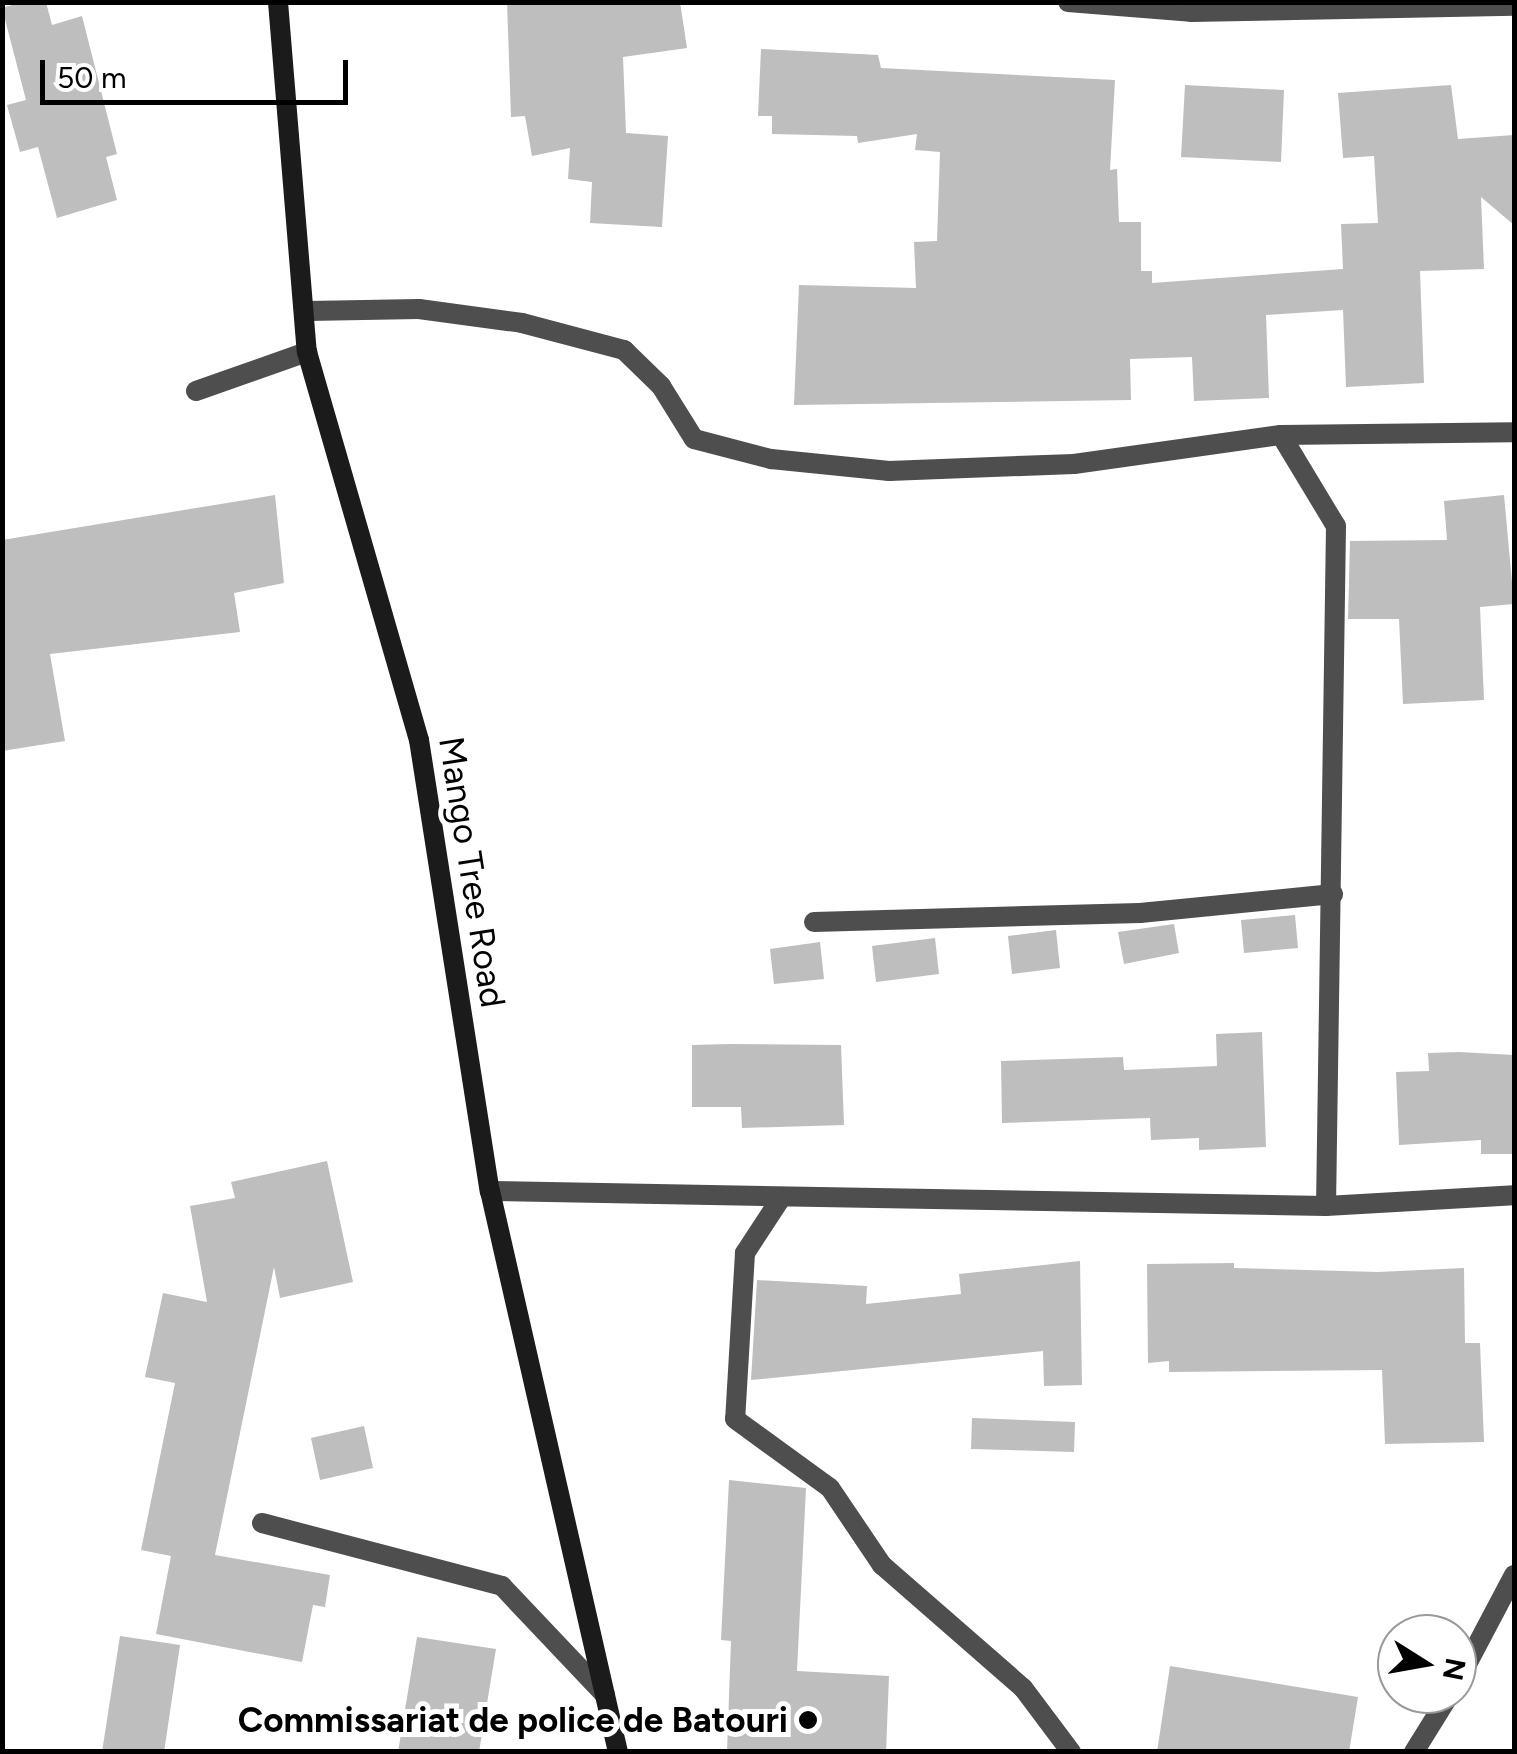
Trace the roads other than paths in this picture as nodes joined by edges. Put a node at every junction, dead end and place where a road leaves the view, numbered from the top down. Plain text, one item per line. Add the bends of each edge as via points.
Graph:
1 (278, 2) edge
2 (1068, 2) edge
3 (1514, 6) edge
4 (308, 311) junction
5 (307, 352) junction
6 (196, 391) dead end
7 (1514, 432) edge
8 (1281, 435) junction
9 (1333, 894) junction
10 (814, 922) dead end
11 (490, 1191) junction
12 (1514, 1195) edge
13 (781, 1198) junction
14 (1326, 1206) junction
15 (262, 1522) dead end
16 (1514, 1576) edge
17 (1477, 1645) edge
18 (606, 1695) junction
19 (1438, 1714) edge
20 (618, 1752) edge
21 (1071, 1752) edge
22 (1414, 1752) edge

1 - 4 main road, Mango Tree Road
2 - 3 street via 1192,12
4 - 5 main road, Mango Tree Road
4 - 8 street via 419,309 522,323 624,350 661,386 694,439 771,459 889,471 1074,464
5 - 6 street
5 - 11 main road, Mango Tree Road via 420,740
7 - 8 street
8 - 9 street via 1336,526
9 - 10 street via 1140,913
9 - 14 street
11 - 13 street
11 - 18 main road, Mango Tree Road
12 - 14 street
13 - 14 street
13 - 21 street via 744,1253 735,1418 830,1488 882,1565 1023,1688
15 - 18 street via 502,1586
16 - 17 street
18 - 20 main road, Mango Tree Road
19 - 22 street

